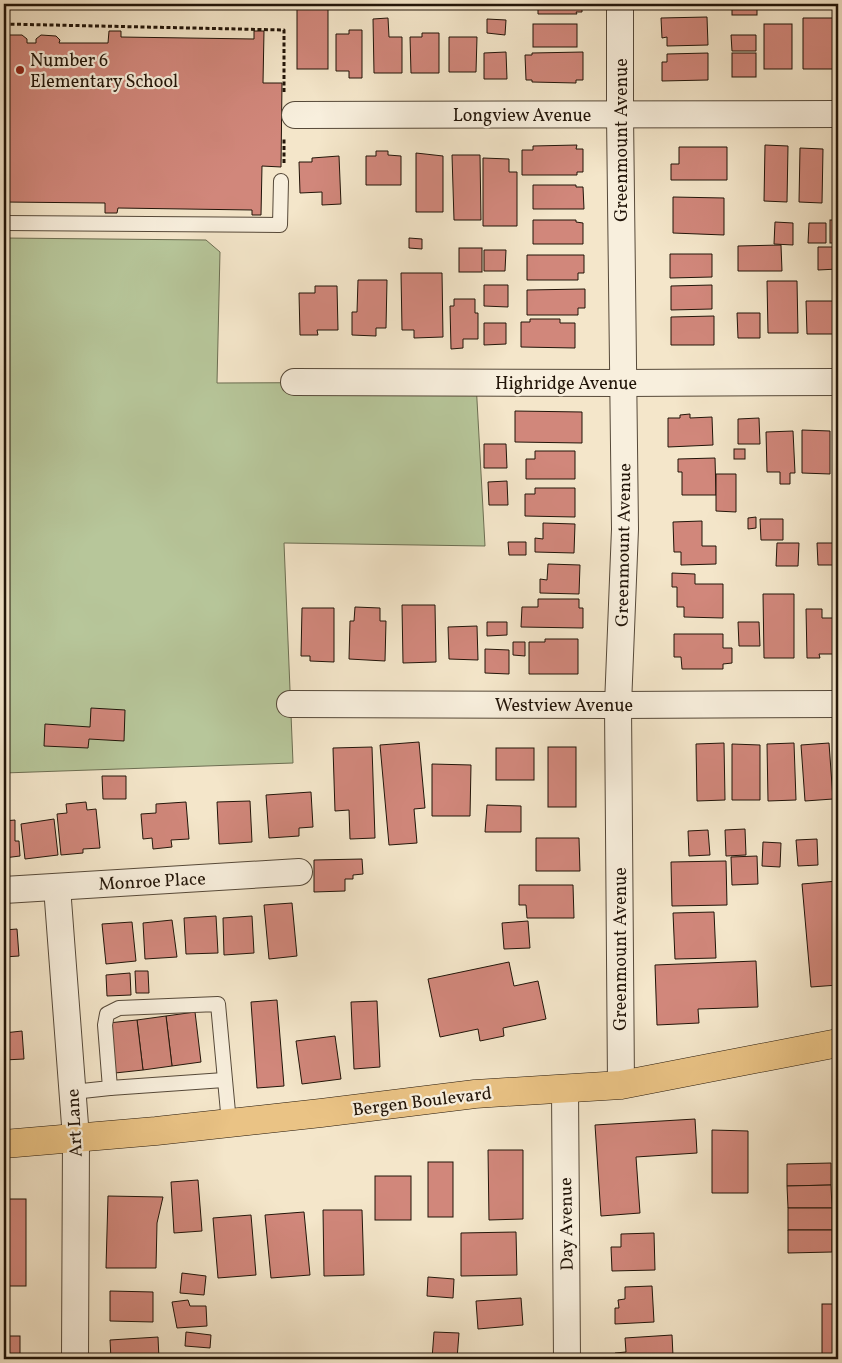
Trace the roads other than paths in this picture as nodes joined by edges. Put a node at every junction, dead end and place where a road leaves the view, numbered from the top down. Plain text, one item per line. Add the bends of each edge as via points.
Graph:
1 (620, 4) edge
2 (288, 114) road end
3 (838, 114) edge
4 (620, 115) junction
5 (282, 175) road end
6 (4, 223) edge
7 (294, 382) dead end
8 (838, 382) edge
9 (624, 383) junction
10 (290, 704) dead end
11 (838, 704) edge
12 (618, 705) junction
13 (299, 872) dead end
14 (57, 887) junction
15 (4, 890) edge
16 (838, 1044) edge
17 (224, 1080) junction
18 (622, 1085) junction
19 (110, 1088) junction
20 (565, 1090) junction
21 (73, 1092) junction
22 (229, 1123) junction
23 (76, 1138) junction
24 (4, 1144) edge
25 (75, 1359) edge
26 (567, 1359) edge

1 - 4 street, Greenmount Avenue
2 - 4 street, Longview Avenue
3 - 4 street, Longview Avenue
4 - 9 street, Greenmount Avenue
5 - 6 lane via 280,225
7 - 9 street, Highridge Avenue
8 - 9 street, Highridge Avenue
9 - 12 street, Greenmount Avenue via 625,528
10 - 12 street, Westview Avenue
11 - 12 street, Westview Avenue
12 - 18 street, Greenmount Avenue
13 - 14 street, Monroe Place
14 - 15 street, Monroe Place
14 - 21 street, Art Lane
16 - 18 main road, Bergen Boulevard
17 - 19 lane
17 - 19 lane via 218,1004 119,1008 107,1014 104,1025
17 - 22 lane
18 - 20 main road, Bergen Boulevard
19 - 21 lane
20 - 22 main road, Bergen Boulevard via 475,1094
20 - 26 street, Day Avenue
21 - 23 street, Art Lane
22 - 23 main road, Bergen Boulevard
23 - 24 main road, Bergen Boulevard
23 - 25 street, Art Lane

